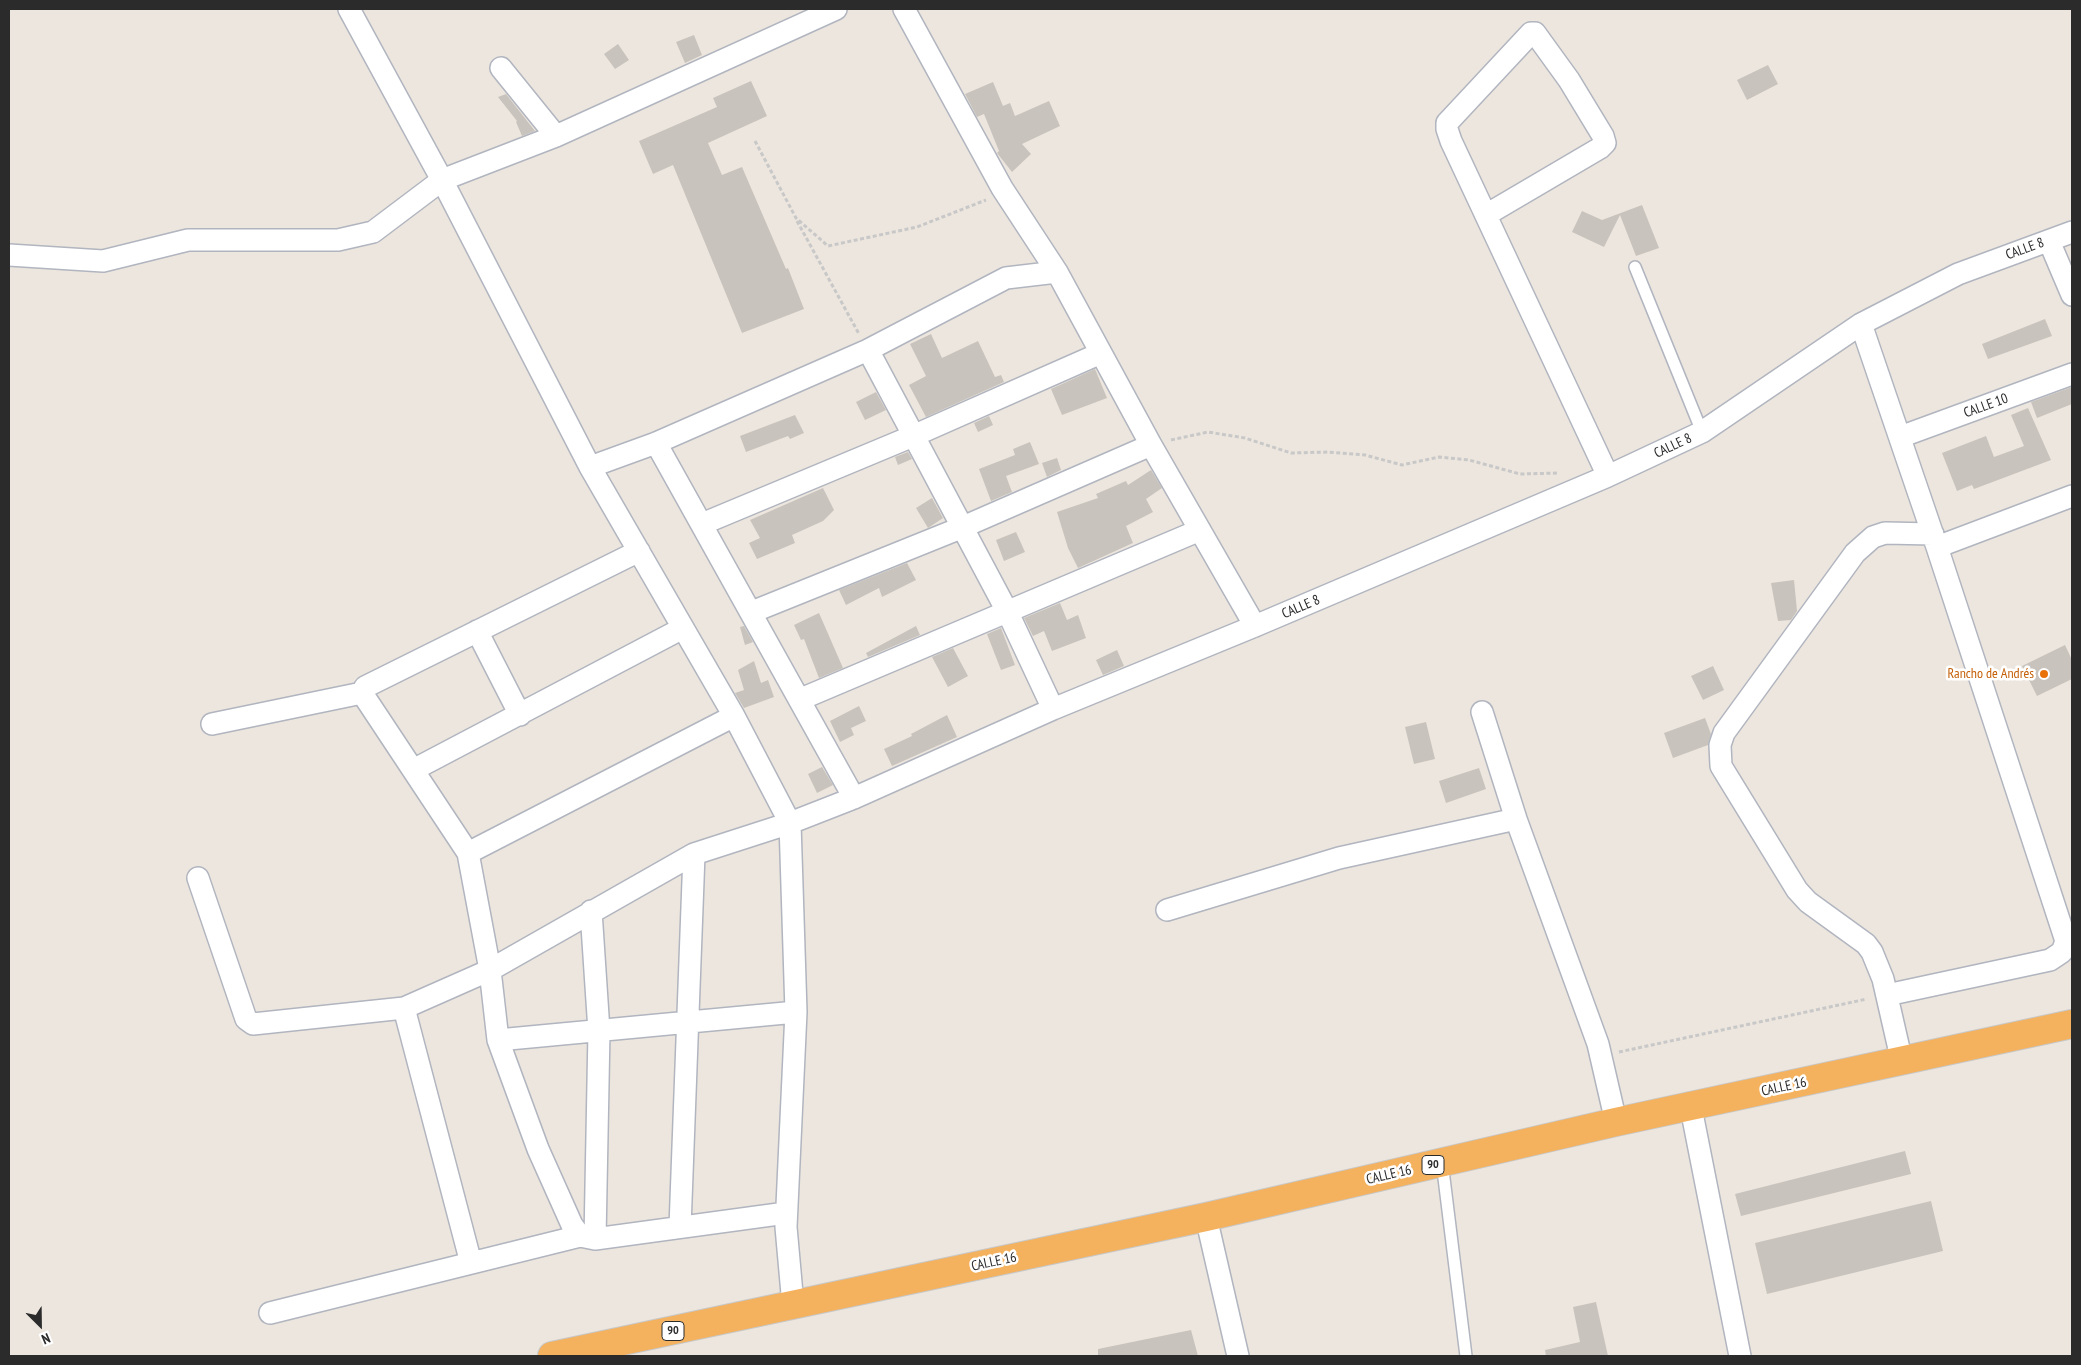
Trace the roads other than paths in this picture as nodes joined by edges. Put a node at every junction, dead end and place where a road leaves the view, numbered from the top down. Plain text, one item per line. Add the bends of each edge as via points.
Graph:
1 (349, 9) edge
2 (836, 9) edge
3 (904, 9) edge
4 (501, 68) dead end
5 (556, 136) junction
6 (442, 180) junction
7 (1486, 215) junction
8 (2072, 232) edge
9 (2049, 241) junction
10 (9, 255) edge
11 (1635, 267) dead end
12 (1057, 272) junction
13 (2072, 295) edge
14 (1861, 324) junction
15 (868, 350) junction
16 (1101, 352) junction
17 (2072, 374) edge
18 (1702, 432) junction
19 (913, 436) junction
20 (1900, 438) junction
21 (656, 443) junction
22 (1151, 445) junction
23 (590, 467) junction
24 (1608, 476) junction
25 (2072, 496) edge
26 (702, 524) junction
27 (963, 527) junction
28 (1200, 530) junction
29 (1935, 541) junction
30 (639, 551) junction
31 (752, 612) junction
32 (1008, 613) junction
33 (1256, 626) junction
34 (683, 628) junction
35 (477, 631) junction
36 (362, 693) junction
37 (801, 699) junction
38 (1053, 708) junction
39 (1482, 712) dead end
40 (520, 715) junction
41 (734, 716) junction
42 (212, 724) dead end
43 (413, 770) junction
44 (854, 798) junction
45 (1516, 819) junction
46 (790, 823) junction
47 (468, 853) junction
48 (694, 854) junction
49 (198, 878) dead end
50 (1167, 910) dead end
51 (591, 911) junction
52 (490, 970) junction
53 (1888, 1001) junction
54 (404, 1008) junction
55 (796, 1012) junction
56 (686, 1022) junction
57 (2072, 1024) edge
58 (599, 1031) junction
59 (498, 1040) junction
60 (1902, 1062) junction
61 (1691, 1108) junction
62 (1616, 1122) junction
63 (1442, 1162) junction
64 (1206, 1217) junction
65 (786, 1220) junction
66 (680, 1227) junction
67 (588, 1238) junction
68 (471, 1263) junction
69 (793, 1305) junction
70 (270, 1313) dead end
71 (552, 1356) edge
72 (1238, 1356) edge
73 (1466, 1356) edge
74 (1740, 1356) edge

1 - 6 street
2 - 5 street
3 - 12 street via 1002,188
4 - 5 street
5 - 6 street
6 - 10 street via 373,232 338,240 188,240 103,261
6 - 23 street
7 - 7 street via 1604,143 1603,136 1569,80 1535,33 1531,33 1447,123 1451,141
7 - 24 street
8 - 9 street, CALLE 8
9 - 13 street
9 - 14 street, CALLE 8 via 1958,274
11 - 18 lane
12 - 15 street via 1006,278
12 - 16 street
14 - 18 street, CALLE 8
14 - 20 street
15 - 19 street
15 - 21 street
16 - 19 street
16 - 22 street
17 - 20 street, CALLE 10
18 - 24 street, CALLE 8
19 - 26 street
19 - 27 street
20 - 29 street
21 - 23 street
21 - 26 street
22 - 27 street
22 - 28 street
23 - 30 street
24 - 33 street, CALLE 8
25 - 29 street
26 - 31 street
27 - 31 street
27 - 32 street
28 - 32 street
28 - 33 street
29 - 53 street via 2066,941 2062,952 2050,960
29 - 53 street via 1885,533 1855,553 1724,733 1720,746 1721,766 1797,890 1808,902 1866,944 1872,952
30 - 34 street
30 - 35 street
31 - 37 street
32 - 37 street
32 - 38 street
33 - 38 street, CALLE 8
34 - 40 street
34 - 41 street
35 - 36 street via 365,687
35 - 40 street
36 - 42 street
36 - 43 street
37 - 44 street
38 - 44 street, CALLE 8
39 - 45 street
40 - 43 street
41 - 46 street
41 - 47 street
43 - 47 street
44 - 46 street, CALLE 8
45 - 50 street via 1339,858
45 - 62 street via 1603,1061
46 - 48 street, CALLE 8
46 - 55 street
47 - 52 street
48 - 51 street, CALLE 8
48 - 56 street
49 - 54 street, CALLE 8 via 246,1019 253,1024
51 - 52 street, CALLE 8
51 - 58 street
52 - 54 street, CALLE 8
52 - 59 street
53 - 60 street
54 - 68 street
55 - 56 street
55 - 65 street
56 - 58 street
56 - 66 street
57 - 60 highway, CALLE 16 / 90
58 - 59 street
58 - 67 street
59 - 67 street via 538,1149 572,1225
60 - 61 highway, CALLE 16 / 90
61 - 62 highway, CALLE 16 / 90
61 - 74 street
62 - 63 highway, CALLE 16 / 90
63 - 64 highway, CALLE 16 / 90
63 - 73 lane
64 - 69 highway, CALLE 16 / 90
64 - 72 street
65 - 66 street
65 - 69 street
66 - 67 street
67 - 68 street
68 - 70 street
69 - 71 highway, 90

